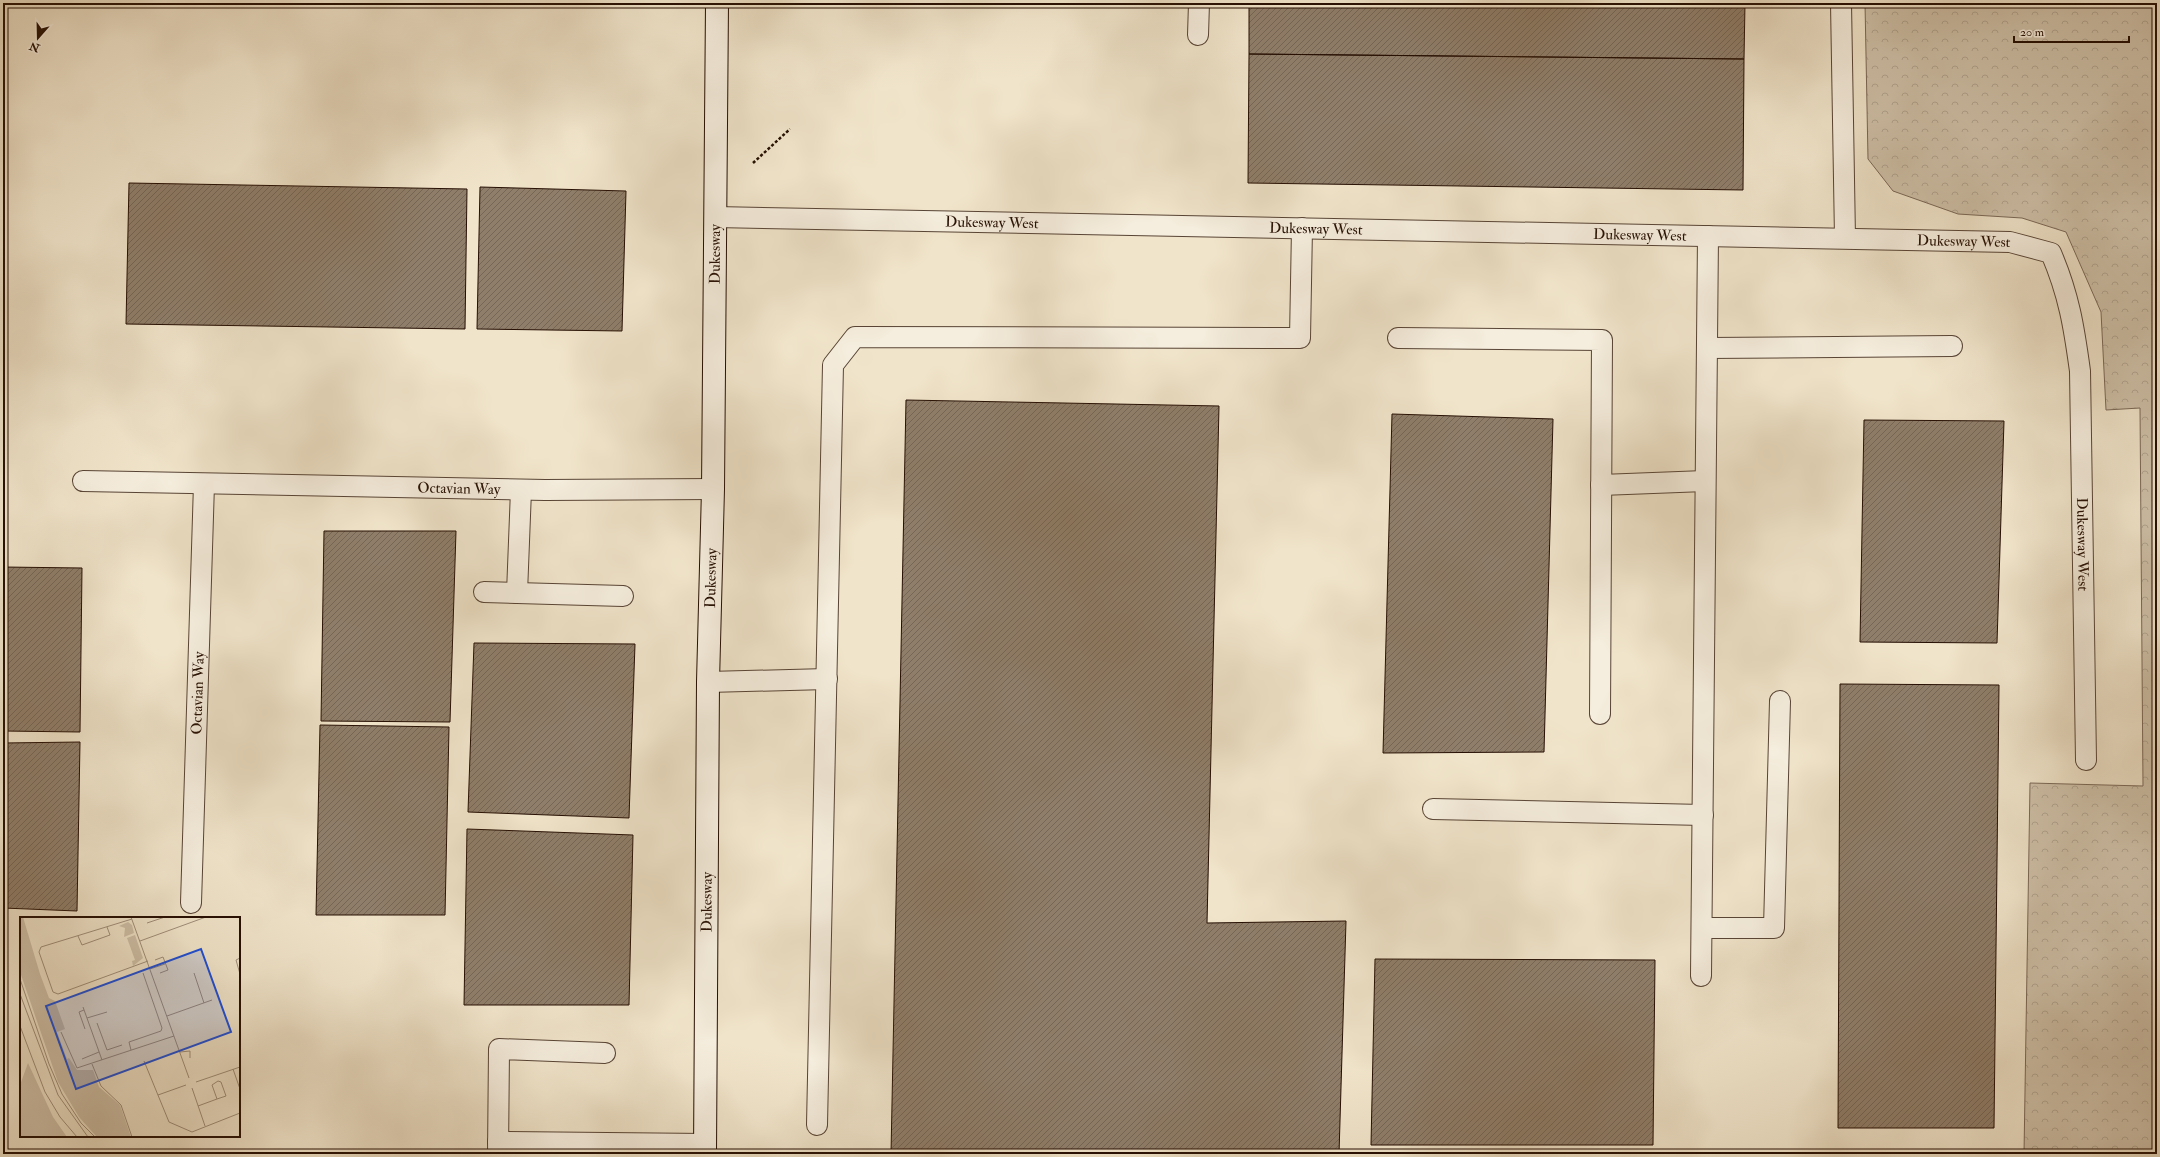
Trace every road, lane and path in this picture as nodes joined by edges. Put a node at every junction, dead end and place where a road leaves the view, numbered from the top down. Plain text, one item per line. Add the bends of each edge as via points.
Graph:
1 (717, 3) edge
2 (1199, 3) edge
3 (1841, 3) edge
4 (1198, 35) dead end
5 (790, 129) dead end
6 (753, 163) dead end
7 (715, 217) junction
8 (1302, 228) junction
9 (1708, 236) junction
10 (1845, 238) junction
11 (1398, 338) dead end
12 (1952, 346) dead end
13 (1707, 348) junction
14 (84, 481) dead end
15 (1705, 481) junction
16 (204, 484) junction
17 (1601, 485) junction
18 (713, 489) junction
19 (521, 490) junction
20 (484, 592) dead end
21 (517, 593) junction
22 (623, 596) dead end
23 (827, 679) junction
24 (708, 682) junction
25 (1780, 701) dead end
26 (1600, 714) dead end
27 (2086, 760) dead end
28 (1433, 810) dead end
29 (1703, 815) junction
30 (191, 903) dead end
31 (1702, 928) junction
32 (1701, 976) dead end
33 (605, 1053) dead end
34 (817, 1125) dead end
35 (498, 1148) edge
36 (705, 1149) edge

1 - 7 street, Dukesway
2 - 4 lane
3 - 10 lane
5 - 6 path
7 - 8 lane, Dukesway West
7 - 18 street, Dukesway
8 - 9 lane, Dukesway West
8 - 23 lane via 1300,338 855,337 833,365
9 - 10 lane, Dukesway West
9 - 13 lane
10 - 27 lane, Dukesway West via 2010,242 2051,254 2063,281 2072,315 2080,371
11 - 17 lane via 1602,340
12 - 13 lane
13 - 15 lane
14 - 16 lane, Octavian Way
15 - 17 lane
15 - 29 lane
16 - 19 lane, Octavian Way
16 - 30 lane, Octavian Way
17 - 26 lane
18 - 19 lane, Octavian Way
18 - 24 street, Dukesway
19 - 21 lane
20 - 21 lane
21 - 22 lane
23 - 24 lane
23 - 34 lane
24 - 36 street, Dukesway
25 - 31 lane via 1774,928
28 - 29 lane
29 - 31 lane
31 - 32 lane
33 - 35 lane via 499,1050
35 - 36 lane

